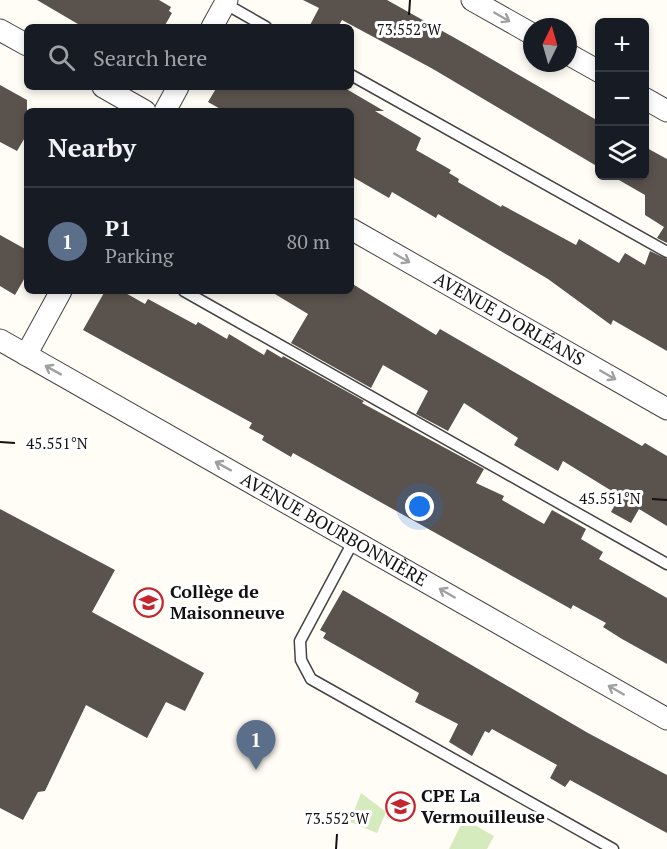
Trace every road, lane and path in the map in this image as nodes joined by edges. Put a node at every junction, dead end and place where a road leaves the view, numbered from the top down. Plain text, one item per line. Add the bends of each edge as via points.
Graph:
1 (472, 0) edge
2 (223, 1) edge
3 (213, 24) edge
4 (261, 24) edge
5 (523, 29) edge
6 (0, 30) edge
7 (24, 43) edge
8 (577, 59) edge
9 (595, 69) edge
10 (354, 77) edge
11 (108, 90) edge
12 (176, 90) edge
13 (649, 100) edge
14 (140, 108) edge
15 (167, 108) edge
16 (667, 111) edge
17 (354, 231) edge
18 (667, 252) edge
19 (59, 294) edge
20 (189, 294) edge
21 (0, 340) edge
22 (26, 355) junction
23 (667, 409) edge
24 (354, 540) junction
25 (667, 564) edge
26 (667, 719) edge
27 (613, 849) edge

1 -> 5 street
2 - 3 street
2 - 4 lane
6 - 7 street
8 - 9 street
10 - 18 lane
11 - 14 street
12 - 15 street
13 - 16 street
17 -> 23 street, AVENUE D'ORLÉANS
19 - 22 street
20 - 25 lane
21 - 22 street, AVENUE BOURBONNIÈRE
24 -> 22 street, AVENUE BOURBONNIÈRE
26 -> 24 street, AVENUE BOURBONNIÈRE
24 - 27 lane via 300,641 301,660 311,680

